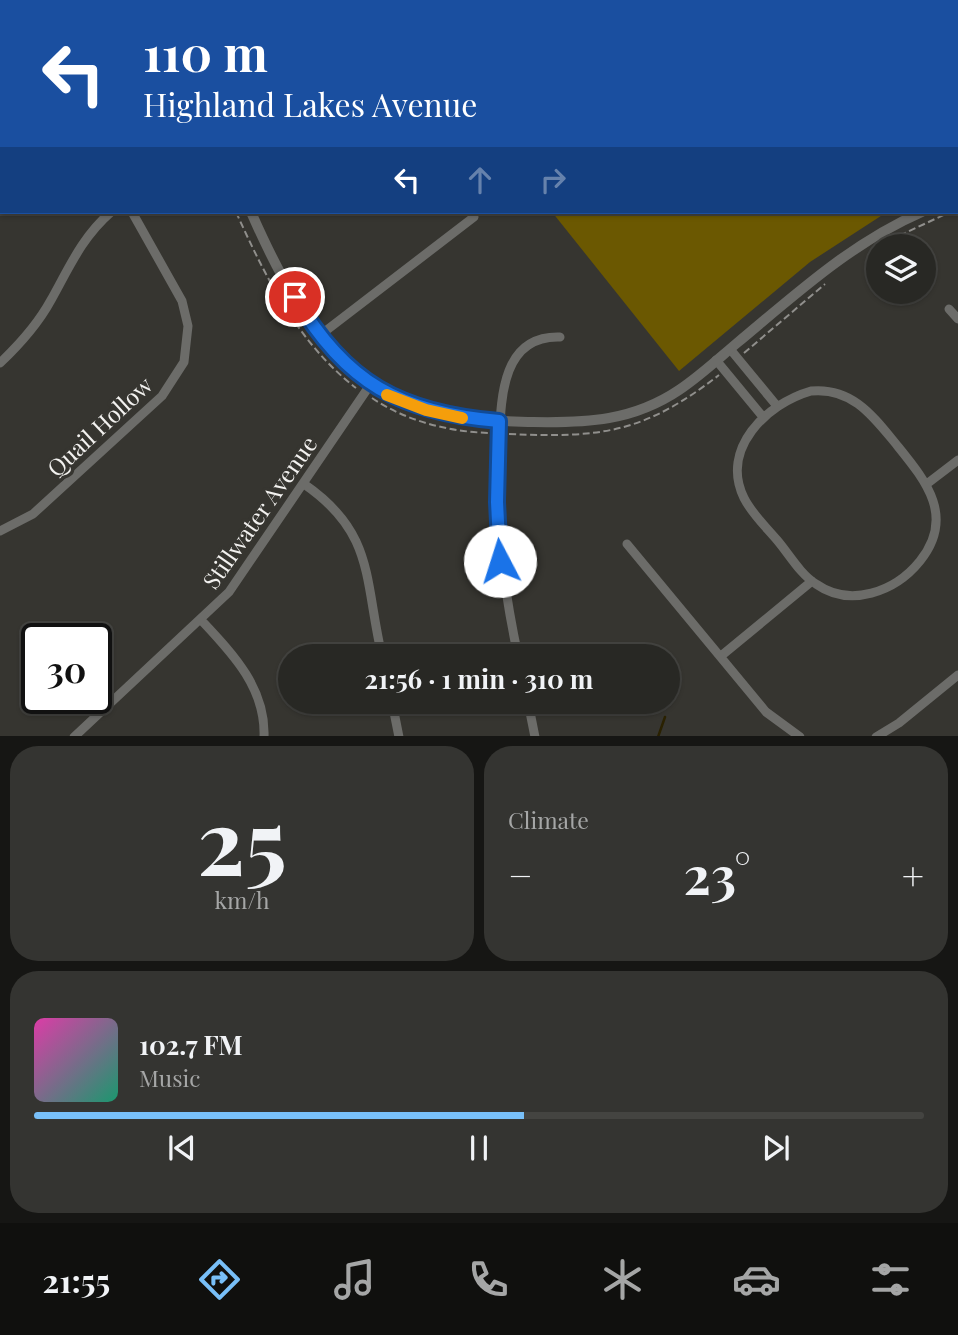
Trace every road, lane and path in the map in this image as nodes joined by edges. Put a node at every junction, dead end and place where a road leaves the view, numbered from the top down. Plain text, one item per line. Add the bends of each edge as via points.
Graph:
1 (109, 214) edge
2 (133, 214) edge
3 (237, 214) edge
4 (252, 214) edge
5 (918, 214) edge
6 (946, 214) edge
7 (474, 217) dead end
8 (904, 234) edge
9 (825, 284) dead end
10 (949, 309) dead end
11 (958, 319) edge
12 (319, 336) junction
13 (560, 337) dead end
14 (730, 349) junction
15 (737, 359) junction
16 (716, 360) junction
17 (0, 363) edge
18 (724, 370) junction
19 (367, 389) junction
20 (777, 406) junction
21 (763, 417) junction
22 (499, 421) junction
23 (499, 434) junction
24 (958, 460) edge
25 (928, 483) junction
26 (304, 484) junction
27 (0, 531) edge
28 (627, 544) dead end
29 (812, 581) junction
30 (202, 621) junction
31 (380, 644) edge
32 (516, 644) edge
33 (721, 656) junction
34 (958, 675) edge
35 (393, 714) edge
36 (530, 714) edge
37 (75, 736) edge
38 (264, 736) edge
39 (398, 736) edge
40 (535, 736) edge
41 (799, 736) edge
42 (878, 736) edge

1 - 17 street via 85,239 29,332
2 - 27 street, Quail Hollow via 182,301 188,326 184,362 169,387 33,514
3 - 19 path via 306,341 332,369
4 - 12 street
5 - 14 street via 845,254
6 - 8 path
7 - 12 street
9 - 15 path
10 - 11 street
12 - 19 street
13 - 22 street via 531,342 512,362 504,381
14 - 15 street
14 - 16 street
15 - 20 street
16 - 18 street
16 - 22 street via 660,401 617,418 585,423
18 - 21 street
18 - 23 path via 670,410 625,428 577,436
19 - 22 street via 437,414
19 - 23 path via 387,408 420,421
19 - 26 street, Stillwater Avenue
20 - 21 street
20 - 25 street via 817,391 854,400 874,417
21 - 29 street via 743,448 740,488 750,508
22 - 23 street
23 - 32 street via 497,532
24 - 25 street
25 - 29 street via 935,506 932,540 919,563 898,581 871,594 850,596 827,591
26 - 30 street, Stillwater Avenue via 236,584
26 - 31 street via 334,506 356,537
28 - 33 street
29 - 33 street
30 - 37 street, Stillwater Avenue
30 - 38 street via 252,683
33 - 41 street via 766,712
34 - 42 street
35 - 39 street
36 - 40 street

